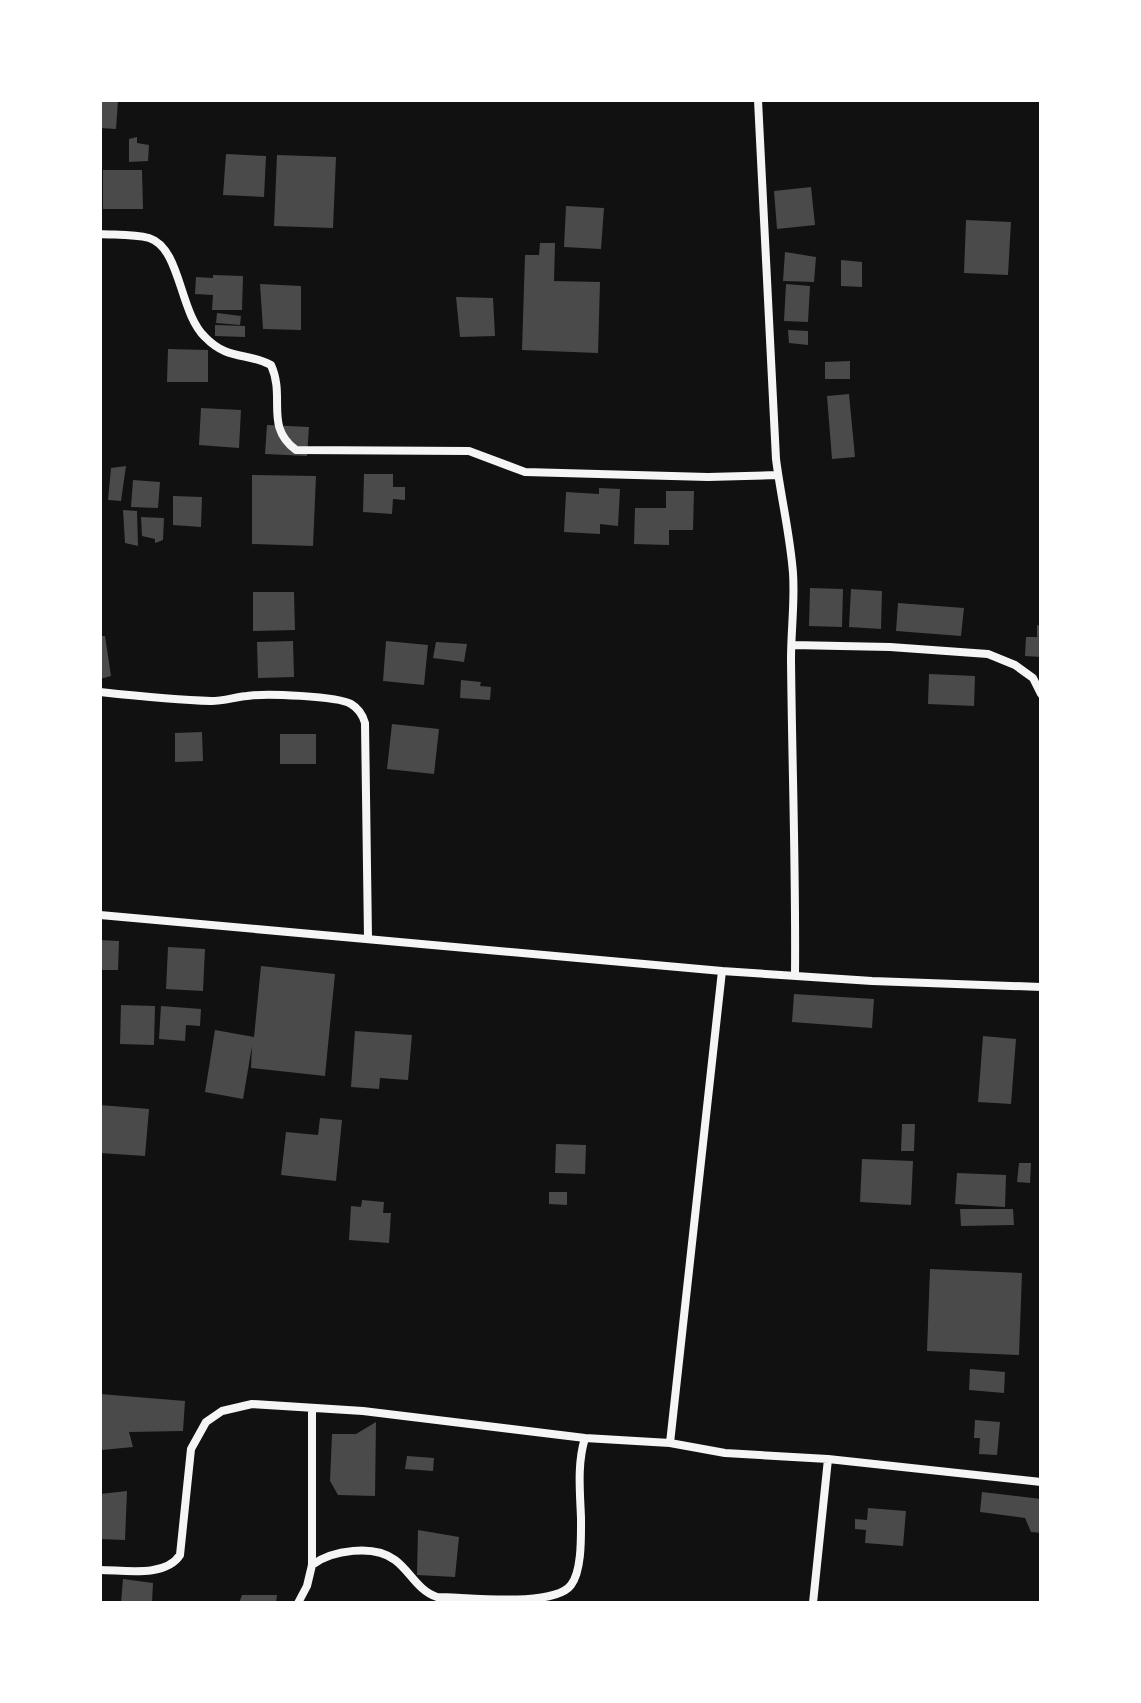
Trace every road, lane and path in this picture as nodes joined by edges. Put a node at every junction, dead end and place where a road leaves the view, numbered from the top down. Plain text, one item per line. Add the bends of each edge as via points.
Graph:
1 (758, 100) edge
2 (100, 234) edge
3 (778, 475) junction
4 (792, 645) junction
5 (100, 692) edge
6 (1041, 694) edge
7 (100, 915) edge
8 (368, 938) junction
9 (722, 971) junction
10 (795, 975) junction
11 (1041, 987) edge
12 (312, 1408) junction
13 (585, 1438) junction
14 (670, 1443) junction
15 (828, 1459) junction
16 (1041, 1482) edge
17 (312, 1565) junction
18 (100, 1570) edge
19 (298, 1603) edge
20 (813, 1603) edge

1 - 3 street
2 - 3 street via 146,237 165,248 187,309 204,337 222,352 271,365 278,430 296,450 469,451 525,472
3 - 4 street via 793,576
4 - 6 street via 988,654 1033,678
4 - 10 street
5 - 8 street via 218,701 271,695 350,703 365,723
7 - 8 street
8 - 9 street
9 - 10 street
9 - 14 street
10 - 11 street
12 - 13 street
12 - 17 street
12 - 18 street via 252,1404 222,1411 206,1422 191,1449 176,1562 160,1569
13 - 14 street
13 - 17 street via 579,1468 577,1572 573,1583 555,1596 437,1597 395,1559 375,1553 331,1553
14 - 15 street via 725,1453
15 - 16 street
15 - 20 street
17 - 19 street

